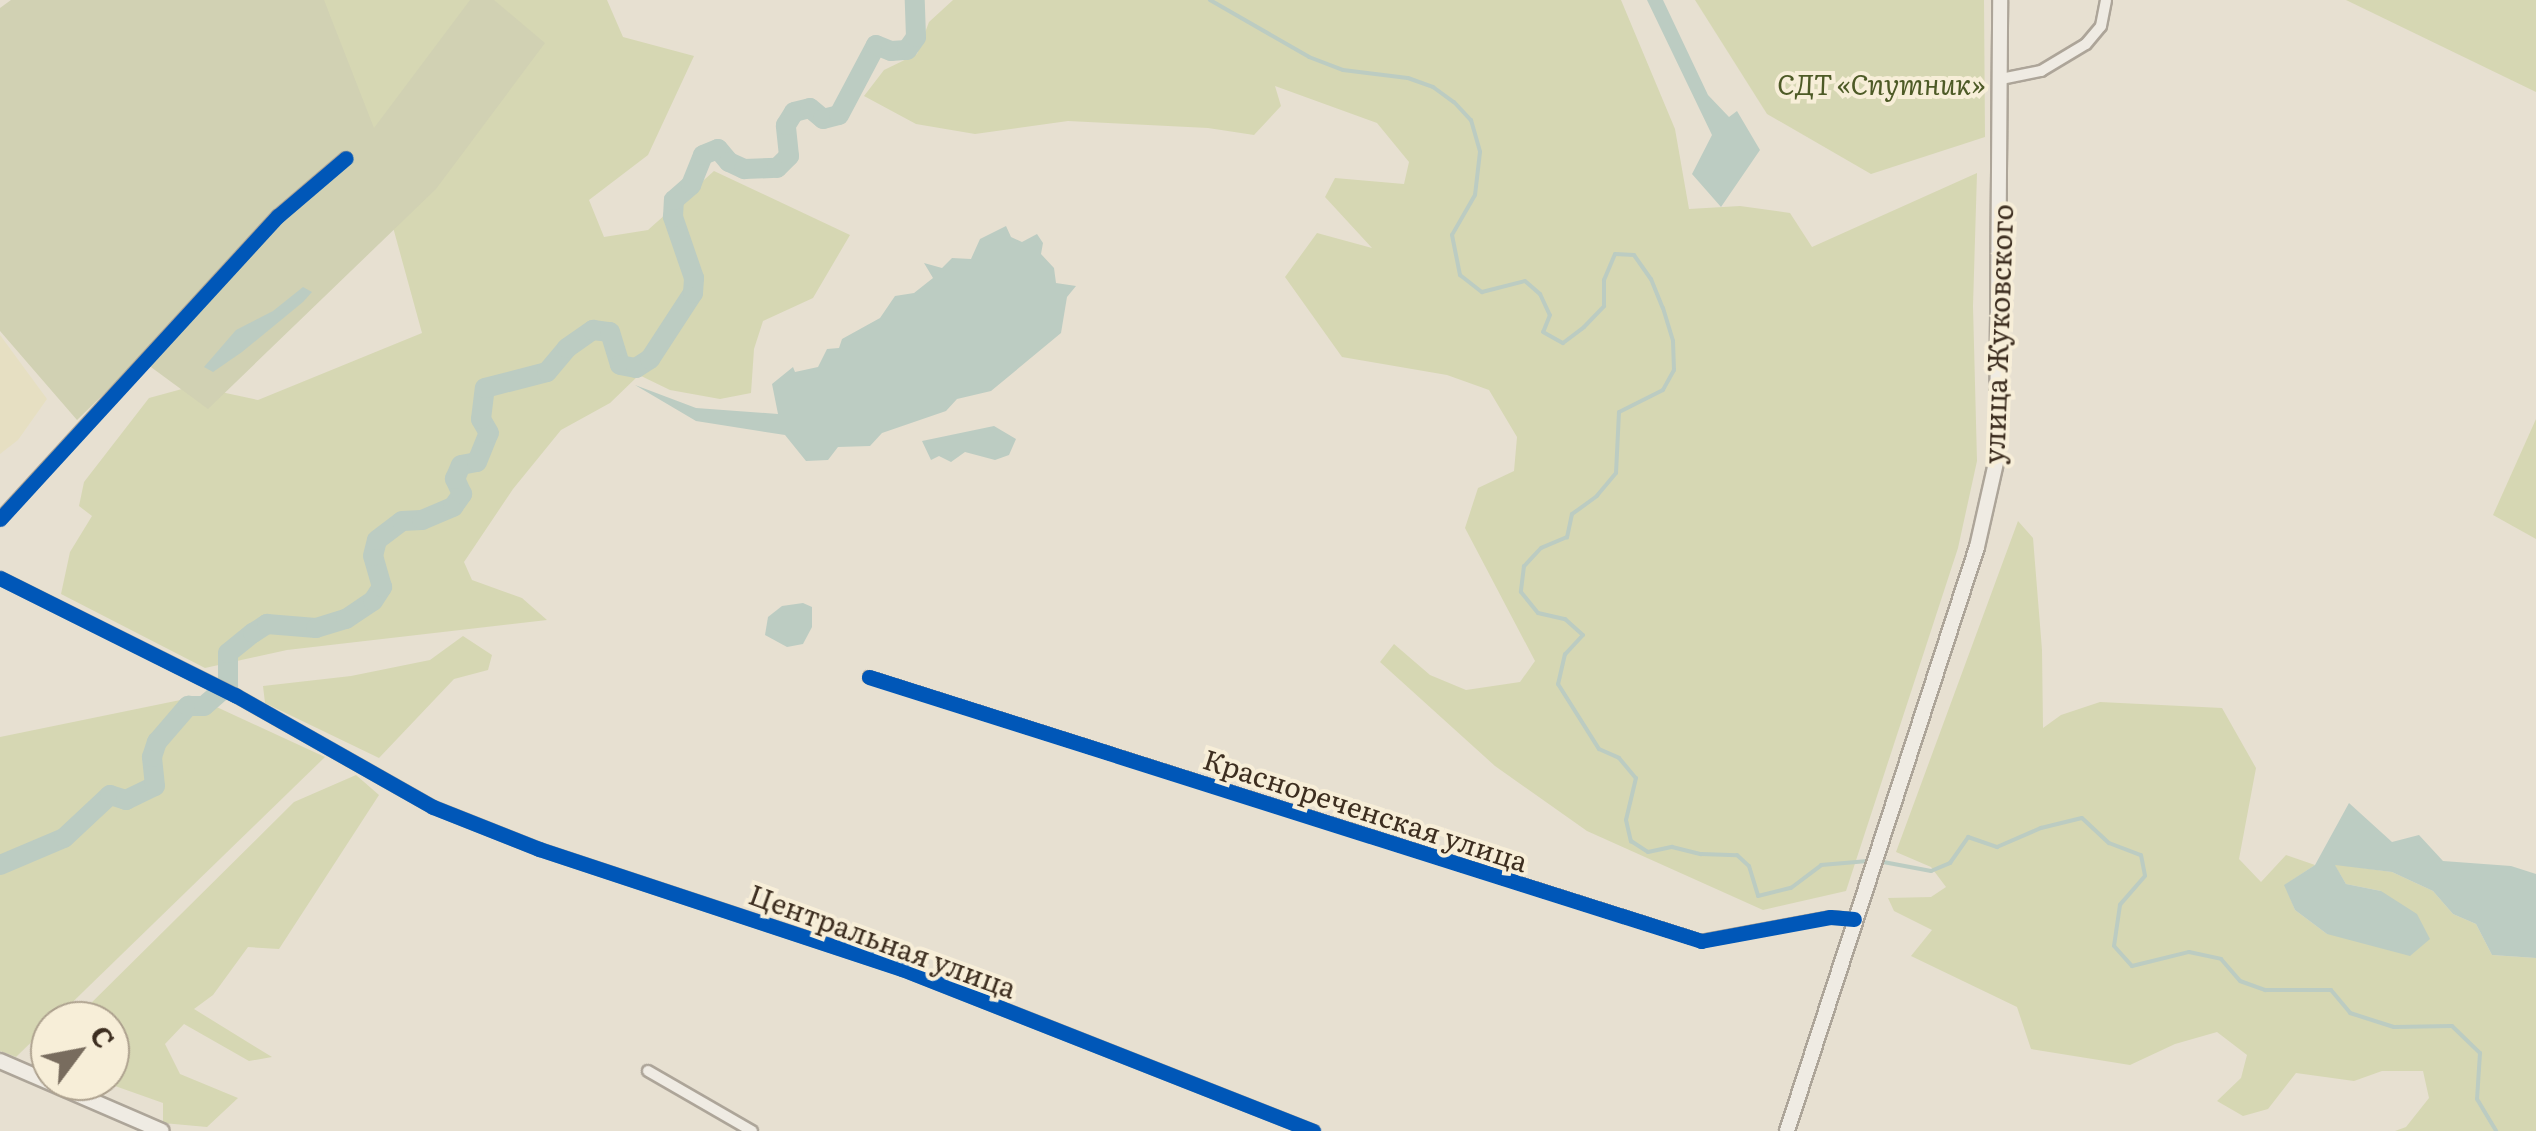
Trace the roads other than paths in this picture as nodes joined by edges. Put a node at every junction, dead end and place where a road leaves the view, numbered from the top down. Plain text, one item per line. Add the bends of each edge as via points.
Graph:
1 (2000, 0) edge
2 (2106, 0) edge
3 (2001, 80) junction
4 (346, 158) dead end
5 (0, 519) edge
6 (0, 578) edge
7 (869, 677) dead end
8 (1854, 919) junction
9 (0, 1060) edge
10 (648, 1072) dead end
11 (162, 1131) edge
12 (752, 1131) edge
13 (1313, 1131) edge
14 (1788, 1131) edge

1 - 3 main road, улица Жуковского
2 - 3 street via 2101,26 2086,44 2041,72
3 - 8 main road, улица Жуковского via 1997,458 1977,548
4 - 5 street via 266,228
6 - 13 street, Центральная улица via 235,695 433,807 902,969
7 - 8 street, Краснореченская улица via 1702,942 1830,917
8 - 14 main road, улица Жуковского
9 - 11 main road
10 - 12 street

